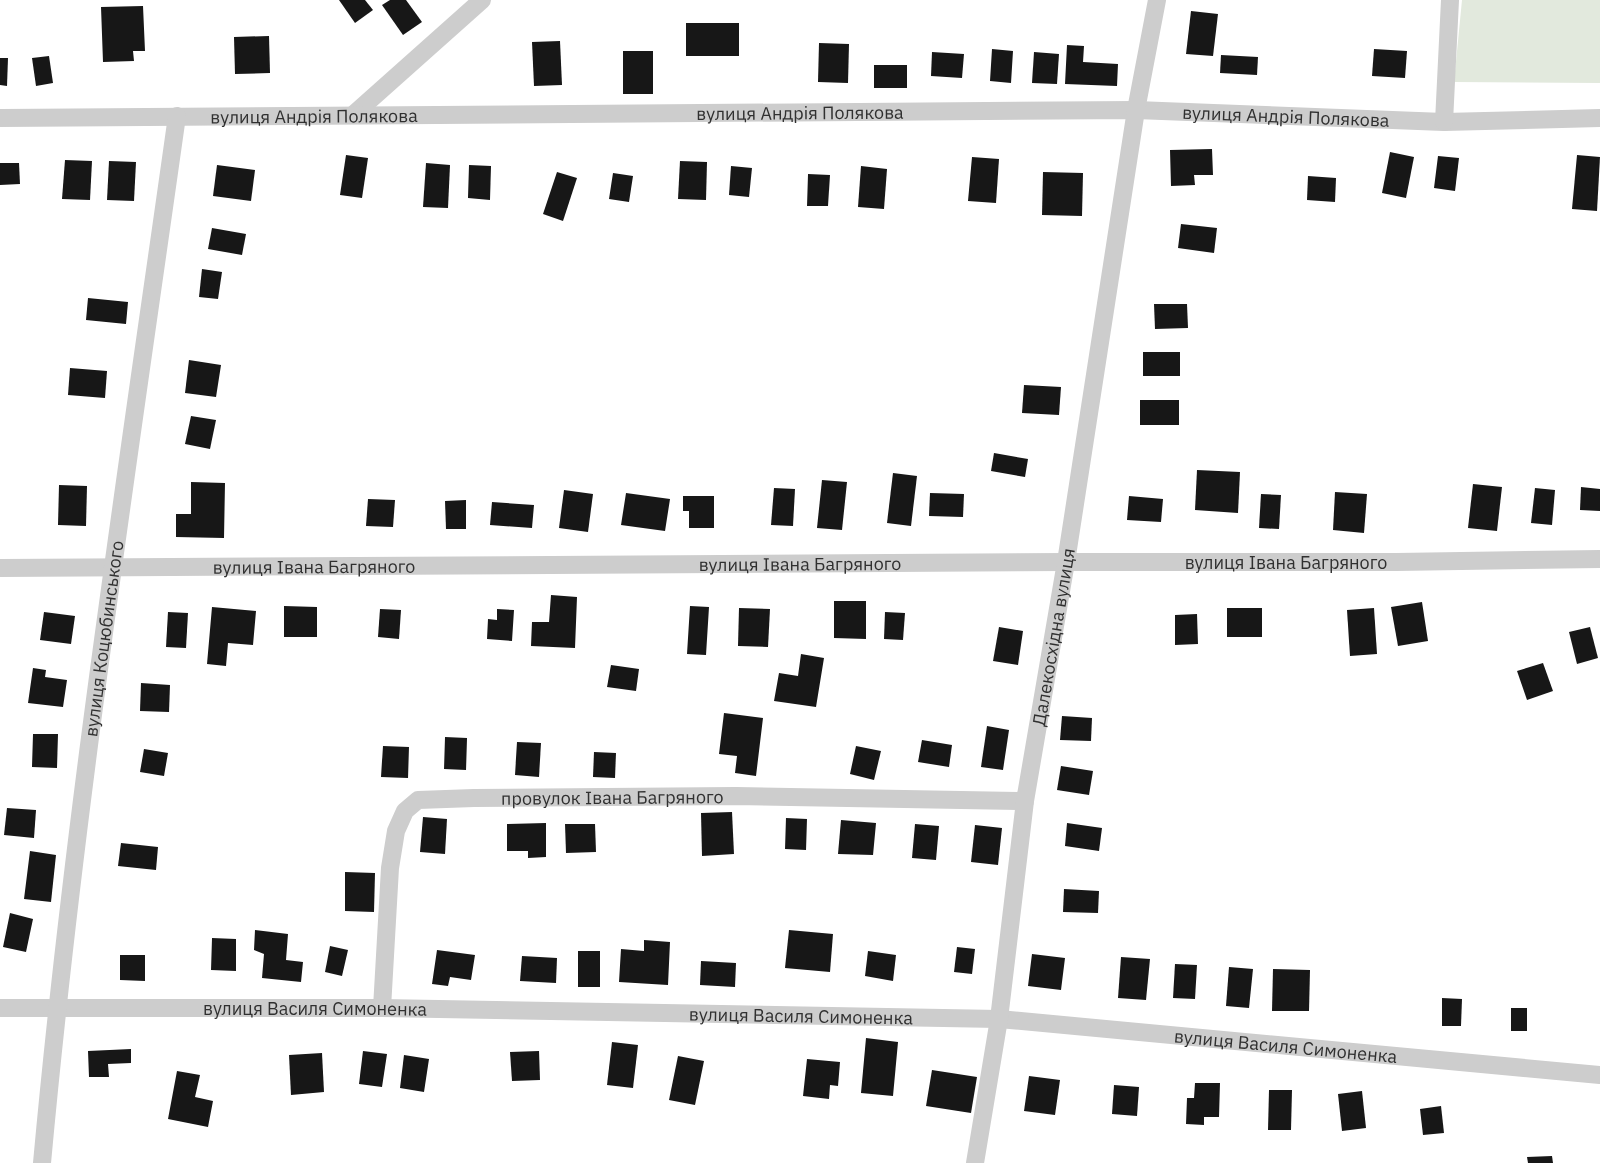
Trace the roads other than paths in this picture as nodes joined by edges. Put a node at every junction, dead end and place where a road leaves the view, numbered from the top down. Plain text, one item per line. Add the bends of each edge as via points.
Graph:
1 (482, 0) edge
2 (1157, 0) edge
3 (1450, 0) edge
4 (1136, 110) junction
5 (353, 115) junction
6 (177, 116) junction
7 (0, 118) edge
8 (1600, 118) edge
9 (1444, 122) junction
10 (1600, 559) edge
11 (1066, 562) junction
12 (0, 568) edge
13 (113, 569) junction
14 (1025, 801) junction
15 (0, 1008) edge
16 (56, 1008) junction
17 (382, 1008) junction
18 (999, 1019) junction
19 (1600, 1075) edge
20 (42, 1163) edge
21 (975, 1163) edge

1 - 5 street
2 - 4 street, Далекосхідна вулиця
3 - 9 street
4 - 5 street, вулиця Андрія Полякова
4 - 9 street, вулиця Андрія Полякова
4 - 11 street, Далекосхідна вулиця
5 - 6 street, вулиця Андрія Полякова
6 - 7 street, вулиця Андрія Полякова
6 - 13 street, вулиця Коцюбинського
8 - 9 street, вулиця Андрія Полякова
10 - 11 street, вулиця Івана Багряного
11 - 13 street, вулиця Івана Багряного
11 - 14 street, Далекосхідна вулиця
12 - 13 street, вулиця Івана Багряного
13 - 16 street, вулиця Коцюбинського
14 - 17 street, провулок Івана Багряного via 736,796 418,801 405,811 396,831 390,868
14 - 18 street, Далекосхідна вулиця
15 - 16 street, вулиця Василя Симоненка
16 - 17 street, вулиця Василя Симоненка
16 - 20 street, вулиця Коцюбинського
17 - 18 street, вулиця Василя Симоненка
18 - 19 street, вулиця Василя Симоненка
18 - 21 street, Далекосхідна вулиця

